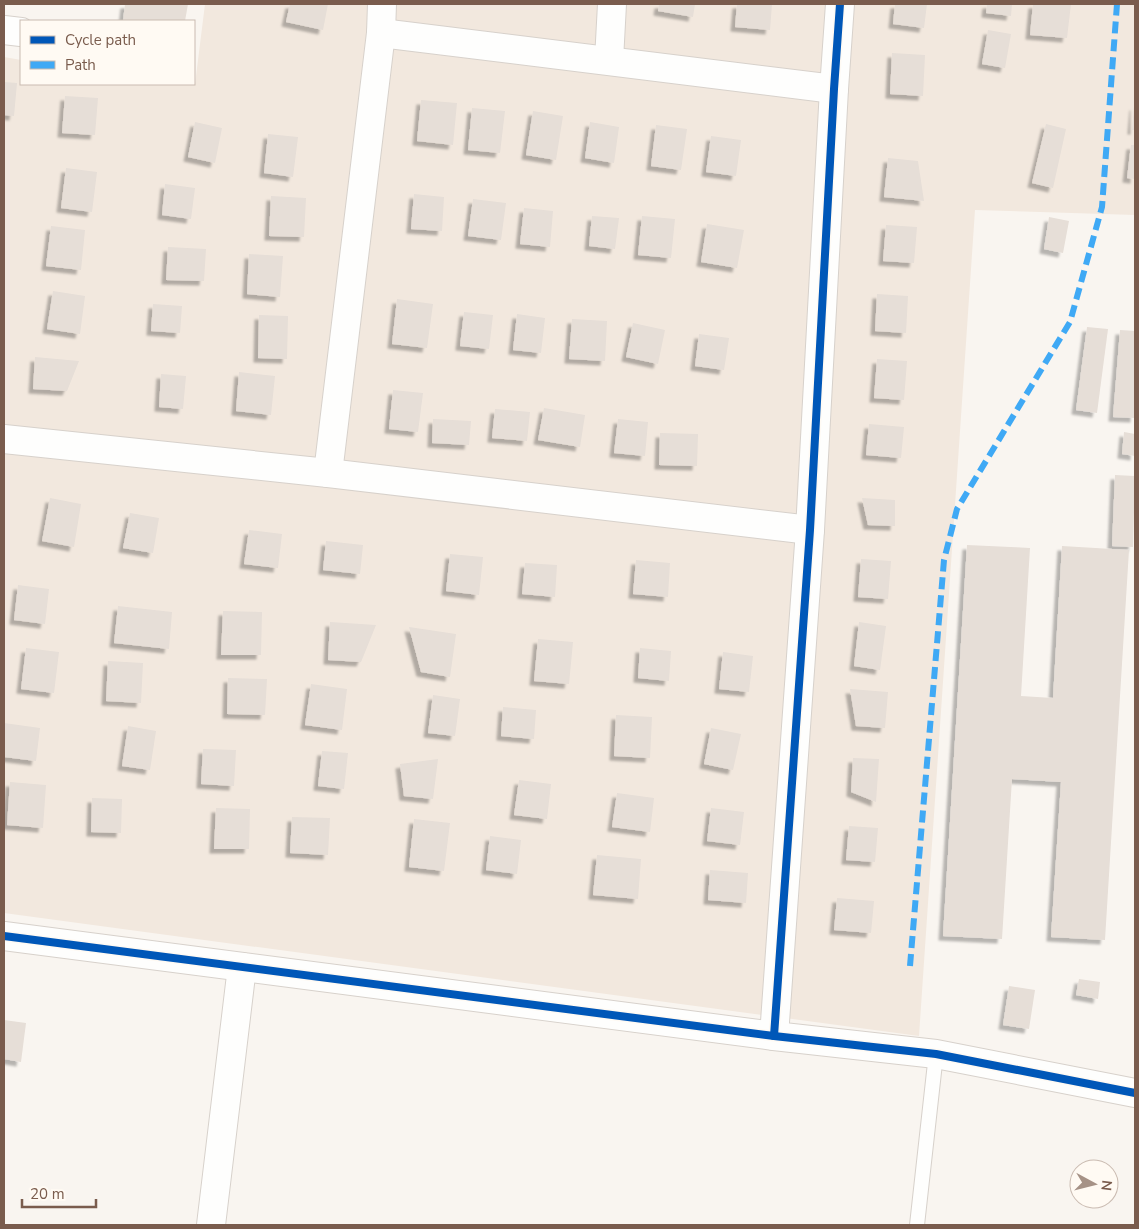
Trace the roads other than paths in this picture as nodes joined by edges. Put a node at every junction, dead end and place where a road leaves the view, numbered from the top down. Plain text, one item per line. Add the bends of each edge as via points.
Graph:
1 (382, 4) edge
2 (612, 4) edge
3 (840, 4) edge
4 (4, 30) edge
5 (20, 32) edge
6 (380, 33) junction
7 (609, 60) junction
8 (834, 89) junction
9 (4, 439) edge
10 (328, 473) junction
11 (810, 530) junction
12 (4, 936) edge
13 (242, 967) junction
14 (774, 1036) junction
15 (936, 1054) junction
16 (1135, 1093) edge
17 (211, 1225) edge
18 (917, 1225) edge

1 - 6 street
2 - 7 street
3 - 8 street
4 - 5 street
6 - 7 street
6 - 10 street
7 - 8 street
8 - 11 street
9 - 10 street
10 - 11 street
11 - 14 street
12 - 13 street
13 - 14 street
13 - 17 street
14 - 15 street
15 - 16 street
15 - 18 lane

